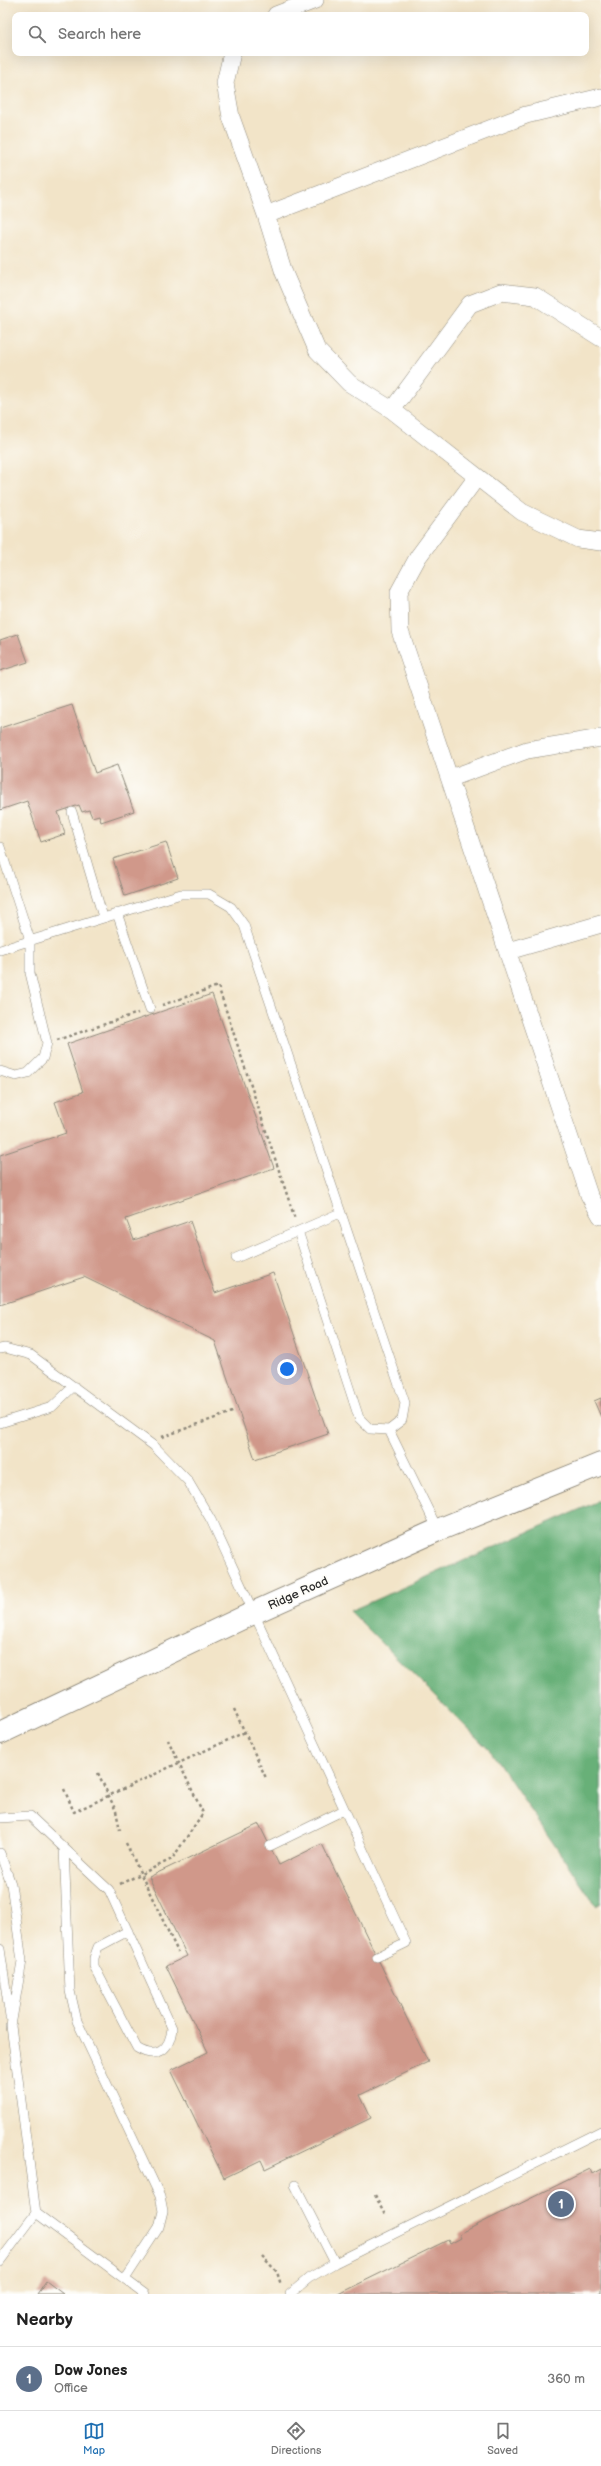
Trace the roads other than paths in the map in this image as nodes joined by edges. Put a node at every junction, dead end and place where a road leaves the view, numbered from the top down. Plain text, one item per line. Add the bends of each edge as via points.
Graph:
1 (315, 0) edge
2 (284, 12) edge
3 (231, 56) edge
4 (601, 97) edge
5 (266, 215) junction
6 (601, 338) edge
7 (392, 410) junction
8 (477, 477) junction
9 (601, 542) edge
10 (601, 738) edge
11 (451, 778) junction
12 (72, 812) dead end
13 (0, 847) edge
14 (117, 913) junction
15 (104, 917) junction
16 (601, 924) edge
17 (30, 940) junction
18 (0, 950) edge
19 (508, 951) junction
20 (150, 1009) road end
21 (0, 1071) edge
22 (340, 1213) junction
23 (601, 1216) edge
24 (298, 1230) junction
25 (236, 1258) dead end
26 (0, 1349) edge
27 (74, 1386) junction
28 (0, 1423) edge
29 (389, 1430) junction
30 (601, 1464) edge
31 (438, 1530) junction
32 (253, 1613) junction
33 (0, 1733) edge
34 (344, 1810) junction
35 (0, 1818) edge
36 (270, 1846) dead end
37 (64, 1848) junction
38 (0, 1853) edge
39 (128, 1931) junction
40 (0, 1949) edge
41 (377, 1957) dead end
42 (11, 2026) junction
43 (601, 2131) edge
44 (294, 2185) dead end
45 (36, 2213) junction
46 (0, 2261) edge
47 (335, 2263) junction
48 (125, 2280) junction
49 (287, 2291) edge
50 (145, 2294) edge

1 - 2 street
3 - 5 street via 225,83 231,117
4 - 5 street via 526,115
5 - 7 street via 284,274 317,350 349,382
6 - 7 street via 535,296 501,292 470,304
7 - 8 street
8 - 9 street via 522,512 578,539
8 - 11 street via 418,557 399,592 400,630
10 - 11 street via 527,750
11 - 19 street
12 - 15 lane
13 - 17 lane
14 - 15 lane
14 - 20 lane
14 - 22 lane via 181,894 210,894 231,907 244,926
15 - 17 lane
16 - 19 street
17 - 18 lane
17 - 21 lane via 30,973 47,1043 44,1058 28,1073 16,1076
19 - 23 street via 589,1195
22 - 24 lane
22 - 29 lane via 405,1403 402,1420
24 - 25 lane
24 - 29 lane via 359,1418 370,1429
26 - 27 lane via 31,1355
27 - 28 lane via 52,1407
27 - 32 lane via 154,1446 188,1481 211,1520
29 - 31 lane
30 - 31 street, Ridge Road
31 - 32 street, Ridge Road
32 - 33 street, Ridge Road
32 - 34 lane
34 - 36 lane
34 - 41 lane via 406,1943
35 - 37 lane via 30,1816
37 - 39 lane via 109,1890
37 - 48 lane via 70,1991 77,2021 160,2196 163,2211 159,2227
38 - 42 lane via 11,1884 22,1961
39 - 39 lane via 172,2028 171,2039 166,2047 157,2053 146,2053 137,2048 94,1966 98,1947
40 - 42 lane
42 - 45 lane
43 - 47 lane
44 - 47 lane
45 - 46 lane
45 - 48 lane
47 - 49 lane
48 - 50 lane

